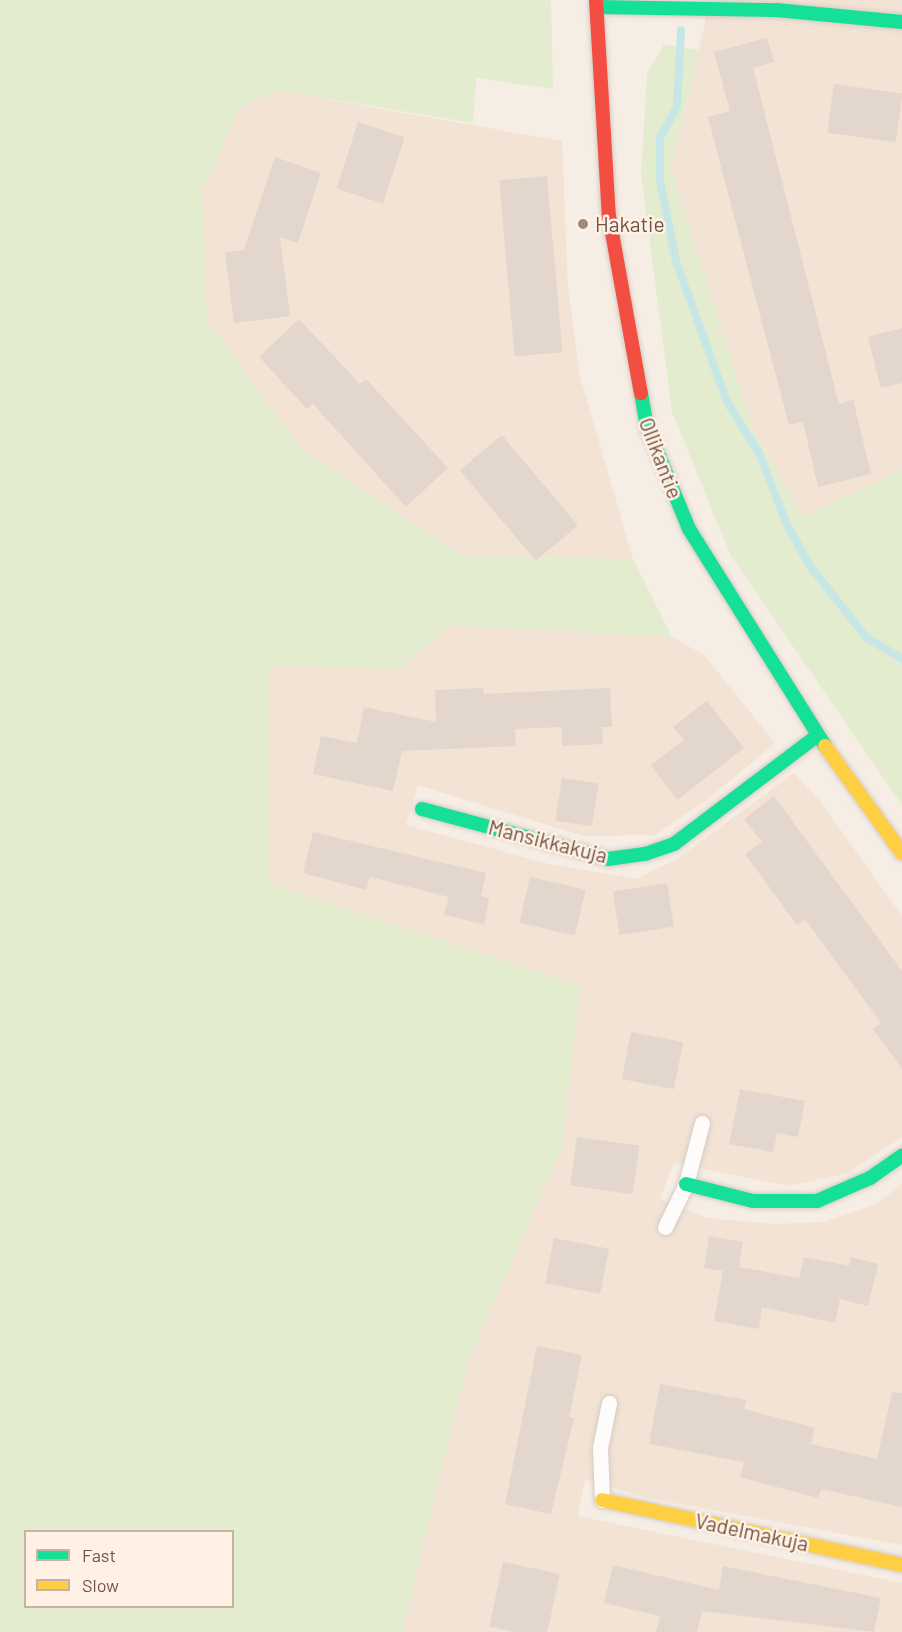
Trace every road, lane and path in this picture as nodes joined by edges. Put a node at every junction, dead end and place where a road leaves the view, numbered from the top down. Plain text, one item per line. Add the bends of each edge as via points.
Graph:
1 (596, 4) edge
2 (902, 22) edge
3 (817, 736) junction
4 (422, 808) dead end
5 (902, 853) edge
6 (702, 1124) dead end
7 (902, 1156) edge
8 (686, 1184) junction
9 (665, 1227) dead end
10 (609, 1403) dead end
11 (602, 1500) joint
12 (902, 1565) edge

1 - 2 street via 776,10
1 - 3 street, Ollikantie via 609,216 647,427 709,566
3 - 4 street, Mansikkakuja via 674,844 645,854 608,859
3 - 5 street, Ollikantie
6 - 8 lane
7 - 8 street via 870,1178 816,1201 753,1201
8 - 9 lane
10 - 11 lane via 600,1448
11 - 12 street, Vadelmakuja

